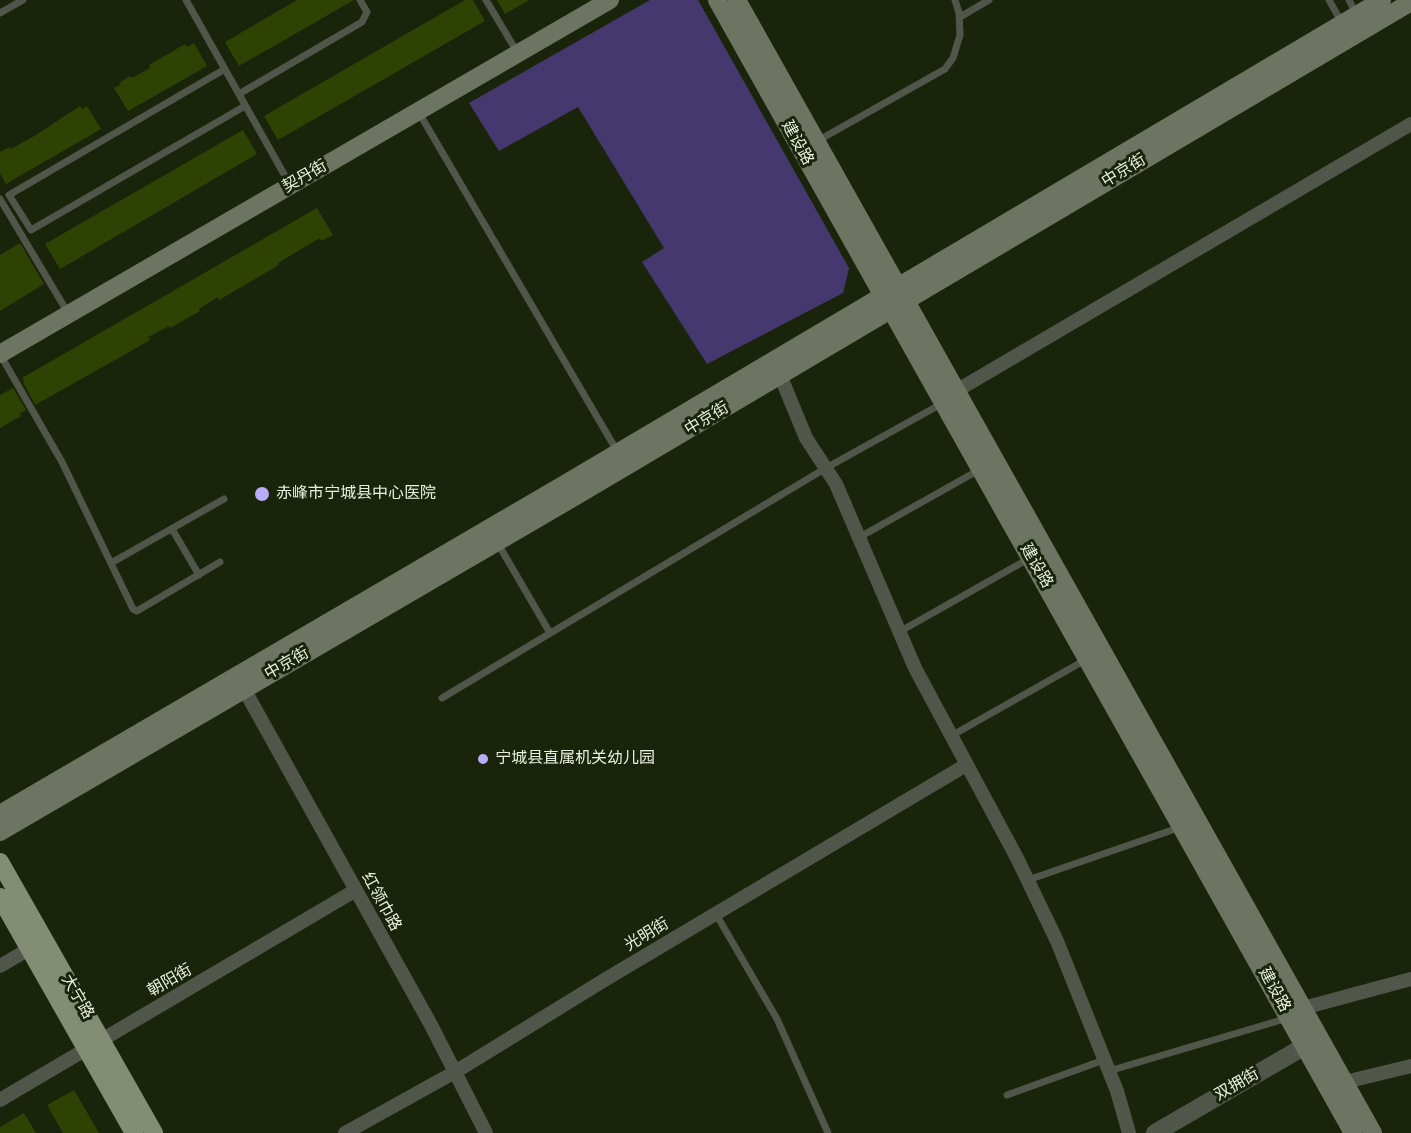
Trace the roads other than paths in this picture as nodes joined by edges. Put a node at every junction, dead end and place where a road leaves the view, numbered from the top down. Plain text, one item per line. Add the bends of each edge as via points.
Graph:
1 (23, 0) edge
2 (186, 0) edge
3 (372, 0) edge
4 (486, 0) edge
5 (610, 0) edge
6 (717, 0) edge
7 (737, 0) edge
8 (956, 0) edge
9 (989, 0) edge
10 (1329, 0) edge
11 (1382, 0) edge
12 (1411, 2) edge
13 (362, 3) edge
14 (0, 13) edge
15 (1349, 13) edge
16 (960, 17) junction
17 (518, 53) junction
18 (225, 69) junction
19 (239, 94) junction
20 (245, 106) junction
21 (418, 111) junction
22 (1411, 124) edge
23 (817, 142) junction
24 (291, 185) junction
25 (0, 200) edge
26 (894, 298) junction
27 (69, 314) junction
28 (0, 354) edge
29 (780, 375) junction
30 (949, 397) junction
31 (618, 452) junction
32 (826, 468) junction
33 (981, 469) junction
34 (224, 499) dead end
35 (172, 529) junction
36 (858, 538) junction
37 (497, 542) junction
38 (1031, 558) junction
39 (220, 562) dead end
40 (111, 564) junction
41 (199, 575) junction
42 (899, 632) junction
43 (550, 633) junction
44 (1088, 659) junction
45 (244, 689) junction
46 (442, 698) dead end
47 (951, 736) junction
48 (966, 765) junction
49 (0, 814) edge
50 (1182, 827) junction
51 (0, 832) edge
52 (0, 862) edge
53 (1028, 880) junction
54 (356, 890) junction
55 (0, 897) edge
56 (716, 914) junction
57 (29, 949) junction
58 (0, 966) edge
59 (1411, 979) edge
60 (1296, 1013) junction
61 (1312, 1041) junction
62 (94, 1045) junction
63 (1107, 1065) junction
64 (1411, 1066) edge
65 (455, 1072) junction
66 (1345, 1082) junction
67 (1007, 1095) dead end
68 (0, 1100) edge
69 (134, 1133) edge
70 (154, 1133) edge
71 (345, 1133) edge
72 (486, 1133) edge
73 (828, 1133) edge
74 (1129, 1133) edge
75 (1155, 1133) edge
76 (1353, 1133) edge
77 (1373, 1133) edge

1 - 14 lane
2 - 18 lane
3 - 13 lane
4 - 17 lane
5 - 17 main road, 契丹街
6 - 26 main road, 建设路
7 - 23 main road, 建设路
8 - 16 lane
9 - 16 lane
10 - 15 lane
11 - 15 main road, 中京街
12 - 26 main road, 中京街
13 - 19 lane via 367,12 362,22
15 - 26 main road, 中京街
16 - 23 lane via 960,35 945,69
17 - 21 main road, 契丹街
18 - 19 lane
18 - 20 lane via 9,195 31,230
19 - 20 lane
20 - 24 lane
21 - 24 main road, 契丹街
21 - 31 lane
22 - 30 street
23 - 26 main road, 建设路
24 - 27 main road, 契丹街
25 - 27 lane
26 - 29 main road, 中京街
26 - 30 main road, 建设路
26 - 31 main road, 中京街
27 - 28 main road, 契丹街
28 - 40 lane via 62,462
29 - 32 street via 807,438
29 - 37 main road, 中京街
30 - 32 lane
30 - 33 main road, 建设路
30 - 60 main road, 建设路
31 - 49 main road, 中京街
32 - 36 street
32 - 43 lane
33 - 36 lane
33 - 38 main road, 建设路
34 - 35 lane
35 - 40 lane
35 - 41 lane
36 - 42 street
37 - 43 lane
37 - 45 main road, 中京街
38 - 42 lane
38 - 44 main road, 建设路
39 - 41 lane
40 - 41 lane via 137,611
42 - 47 street
43 - 46 lane
44 - 47 lane
44 - 50 main road, 建设路
45 - 51 main road, 中京街
45 - 54 street, 红领巾路
47 - 48 street
48 - 53 street
48 - 56 street, 光明街
50 - 53 lane
50 - 60 main road, 建设路
52 - 62 main road, 大宁路
53 - 63 street
54 - 62 street, 朝阳街
54 - 65 street, 红领巾路
55 - 57 main road, 大宁路
56 - 65 street, 光明街
56 - 73 lane via 777,1019
57 - 58 street
57 - 62 main road, 大宁路
59 - 60 street
60 - 61 main road, 建设路
60 - 63 lane
61 - 66 main road, 建设路
61 - 75 street, 双拥街
61 - 76 main road, 建设路
62 - 68 street, 朝阳街
62 - 69 main road, 大宁路
62 - 70 main road, 大宁路
63 - 67 lane
63 - 74 street
64 - 66 street
65 - 71 street, 光明街
65 - 72 street, 红领巾路
66 - 77 main road, 建设路

